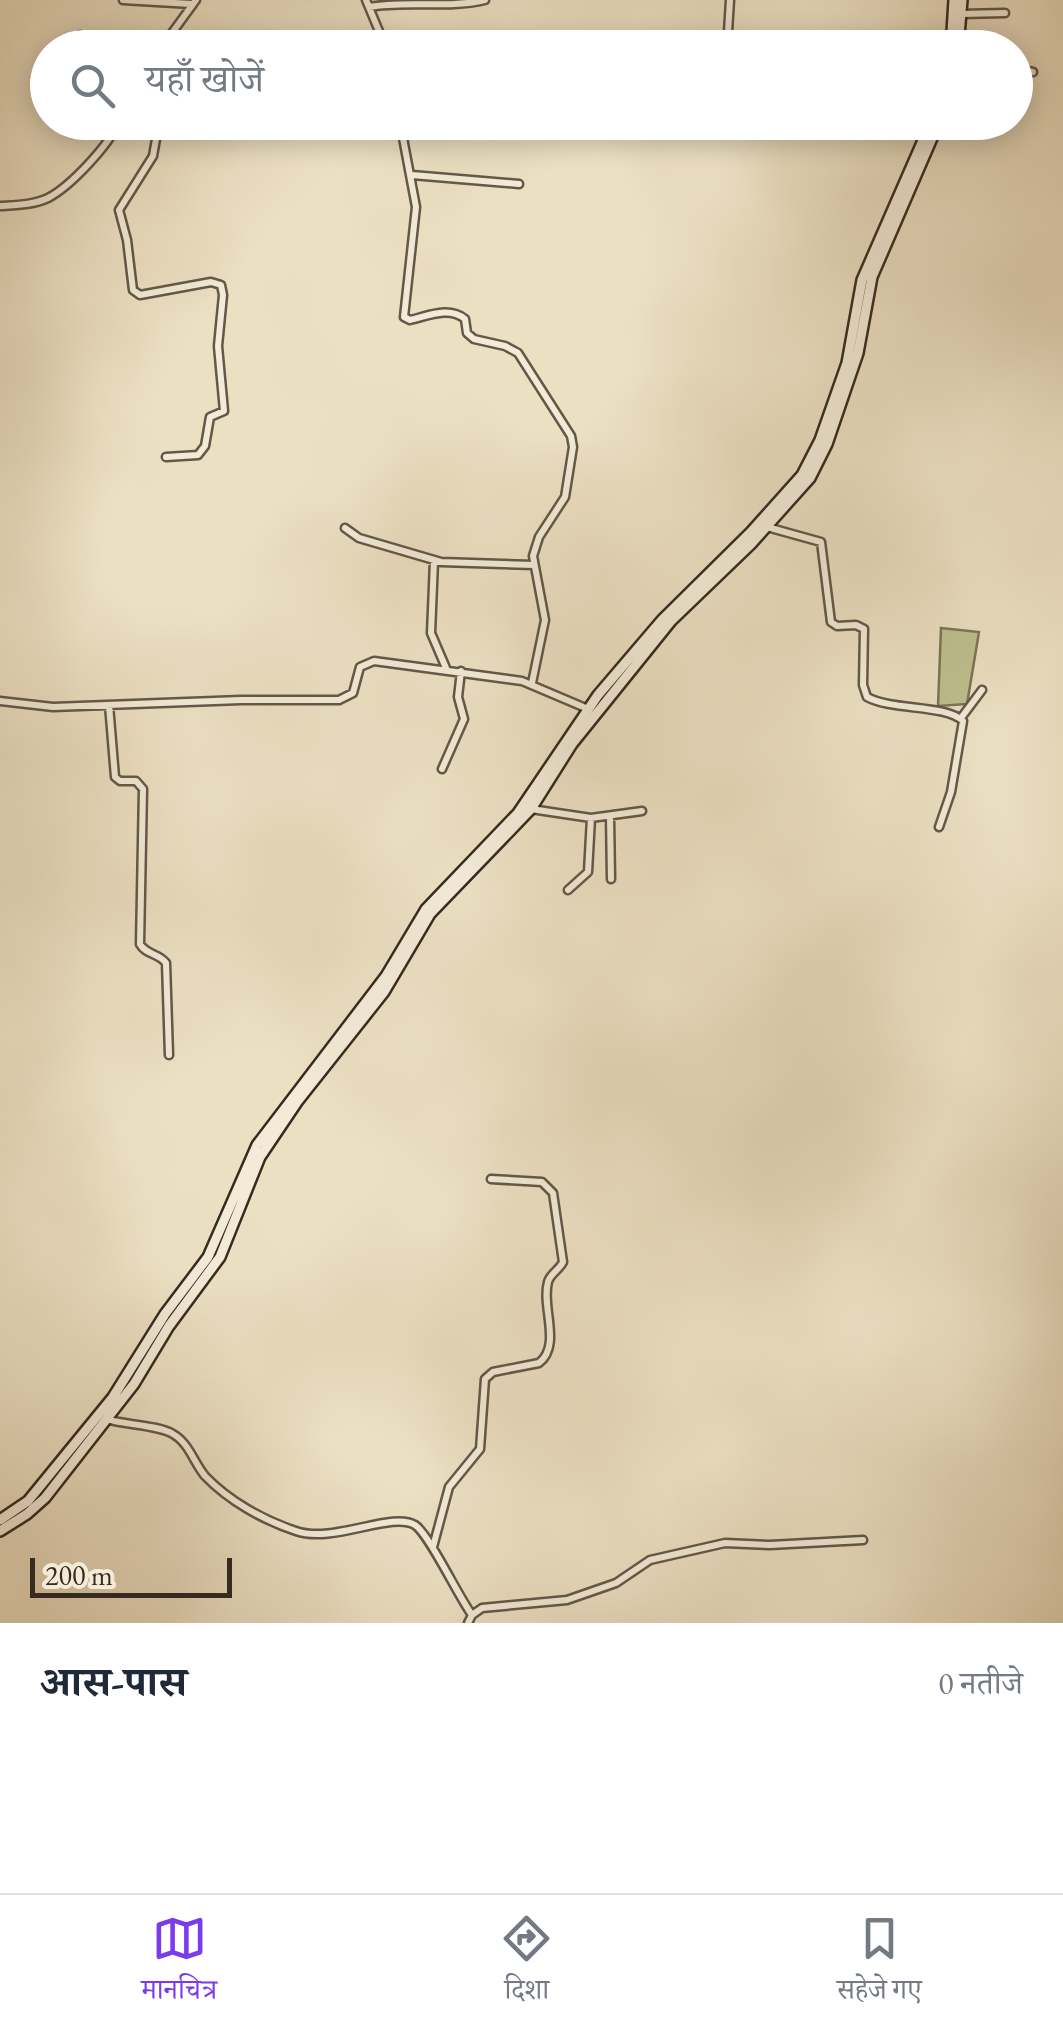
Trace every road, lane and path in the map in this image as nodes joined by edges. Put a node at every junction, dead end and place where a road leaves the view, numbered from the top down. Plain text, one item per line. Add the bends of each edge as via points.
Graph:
1 (123, 0) edge
2 (484, 0) edge
3 (730, 0) edge
4 (958, 0) edge
5 (194, 2) edge
6 (368, 4) edge
7 (1006, 12) dead end
8 (961, 14) junction
9 (173, 30) edge
10 (379, 30) edge
11 (728, 30) edge
12 (956, 30) edge
13 (958, 30) edge
14 (110, 140) edge
15 (156, 140) edge
16 (404, 140) edge
17 (923, 140) edge
18 (932, 140) edge
19 (412, 175) junction
20 (520, 184) dead end
21 (0, 206) edge
22 (166, 457) dead end
23 (767, 527) junction
24 (345, 528) dead end
25 (434, 560) junction
26 (534, 565) junction
27 (447, 669) junction
28 (460, 670) junction
29 (532, 683) junction
30 (982, 690) dead end
31 (0, 701) edge
32 (108, 704) junction
33 (588, 709) junction
34 (961, 718) junction
35 (442, 769) dead end
36 (531, 810) junction
37 (642, 811) dead end
38 (610, 816) junction
39 (591, 818) junction
40 (939, 826) dead end
41 (611, 880) dead end
42 (568, 890) dead end
43 (169, 1055) dead end
44 (490, 1179) dead end
45 (106, 1420) junction
46 (0, 1520) edge
47 (0, 1531) edge
48 (862, 1540) dead end
49 (432, 1546) junction
50 (470, 1619) edge

1 - 5 street
2 - 6 street
3 - 11 street
4 - 8 street
4 - 12 street
5 - 9 street
6 - 10 street
7 - 8 street
8 - 13 street
14 - 21 street via 50,197
15 - 22 street via 154,156 119,210 132,290 140,295 210,282 221,285 223,295 218,346 224,411 210,417 198,455
16 - 19 street
17 - 33 street via 862,280 847,363 811,460
18 - 23 street via 872,277 858,353 822,456
19 - 20 street
19 - 26 street via 416,207 404,317 458,314 474,339 512,348 571,436 565,498 535,545
23 - 34 street via 821,542 831,622 864,630 867,697
23 - 36 street via 660,634 572,744
24 - 25 street
25 - 26 street
25 - 27 street via 430,633
26 - 29 street via 545,620
27 - 28 street
27 - 32 street via 368,662 357,672 353,694 339,700
28 - 29 street
28 - 35 street via 464,719
29 - 33 street
30 - 34 street
31 - 32 street
32 - 43 street via 115,777 144,790 140,944 166,963
33 - 46 street via 518,813 426,909 386,976 268,1129 208,1257 113,1398 28,1501
34 - 40 street via 955,774
36 - 39 street
36 - 45 street via 430,914 384,992 271,1139 214,1267
37 - 38 street
38 - 39 street
38 - 41 street
39 - 42 street via 588,872
44 - 49 street via 542,1182 553,1194 563,1262 548,1282 550,1348 539,1363 485,1379 480,1449 449,1486
45 - 47 street via 45,1498
45 - 49 street via 177,1436 203,1474 278,1524 321,1536 407,1522
48 - 50 street via 715,1545 650,1560 579,1597 489,1606
49 - 50 street

